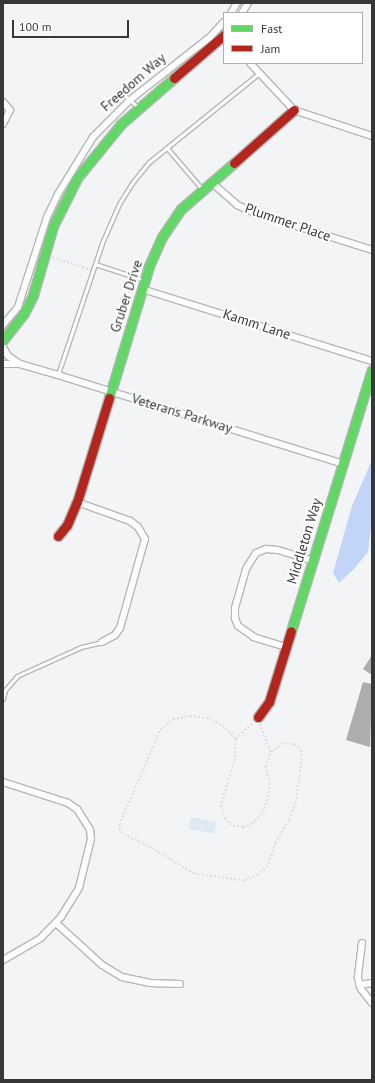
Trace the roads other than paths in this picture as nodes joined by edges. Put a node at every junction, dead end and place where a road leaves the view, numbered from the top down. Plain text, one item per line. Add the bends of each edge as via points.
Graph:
1 (237, 3) edge
2 (248, 3) edge
3 (232, 12) edge
4 (243, 12) edge
5 (222, 32) edge
6 (251, 64) edge
7 (259, 73) junction
8 (120, 91) dead end
9 (130, 100) junction
10 (3, 102) edge
11 (138, 107) junction
12 (294, 110) junction
13 (3, 124) edge
14 (372, 136) edge
15 (167, 148) junction
16 (70, 172) junction
17 (77, 178) junction
18 (211, 182) junction
19 (202, 189) junction
20 (372, 250) edge
21 (40, 254) junction
22 (95, 264) junction
23 (144, 285) junction
24 (3, 325) edge
25 (3, 340) edge
26 (3, 347) edge
27 (372, 361) edge
28 (3, 364) edge
29 (20, 364) junction
30 (372, 370) edge
31 (58, 375) junction
32 (111, 391) junction
33 (343, 464) junction
34 (77, 502) junction
35 (58, 536) dead end
36 (313, 561) junction
37 (102, 642) joint
38 (286, 647) junction
39 (3, 699) edge
40 (258, 717) road end
41 (3, 782) edge
42 (56, 923) junction
43 (362, 943) dead end
44 (3, 960) edge
45 (372, 983) edge
46 (180, 984) dead end
47 (359, 985) junction
48 (372, 1003) edge

1 - 3 street
2 - 4 street
5 - 9 street, Freedom Way
5 - 11 street, Freedom Way
6 - 7 street
7 - 12 street
7 - 15 lane
8 - 9 lane
9 - 11 lane
9 - 16 street, Freedom Way via 93,137
10 - 13 street via 10,110
11 - 17 street, Freedom Way via 115,130
12 - 14 street
12 - 18 street, Gruber Drive
15 - 19 lane
15 - 22 lane via 148,163 122,199
16 - 17 street
16 - 21 street, Freedom Way via 47,217
17 - 21 street, Freedom Way
18 - 19 street, Gruber Drive
18 - 20 street, Plummer Place via 237,205 255,213
19 - 23 street, Gruber Drive via 181,209 162,237
21 - 24 street, Freedom Way via 18,307
21 - 25 street, Freedom Way via 33,295 24,313
22 - 23 lane
22 - 31 lane
23 - 27 street, Kamm Lane
23 - 32 street, Gruber Drive
26 - 29 street, Veterans Parkway via 8,356
28 - 29 street, Veterans Parkway
29 - 31 street, Veterans Parkway
30 - 33 street, Middleton Way
31 - 32 street, Veterans Parkway
32 - 33 street, Veterans Parkway
32 - 34 street, Gruber Drive
33 - 36 street, Middleton Way
34 - 35 street, Gruber Drive via 68,525
34 - 37 street via 130,521 145,538 120,628 115,635
36 - 38 street, Middleton Way
36 - 38 street via 266,549 253,557 244,577 235,608 238,626 254,637
37 - 39 lane via 74,650 17,676 5,690
38 - 40 street, Middleton Way via 269,702
41 - 42 street via 68,803 80,812 90,830 90,847 79,888
42 - 44 street via 27,948
42 - 46 street via 102,965 122,977 150,983
43 - 47 street
45 - 47 street
47 - 48 street

